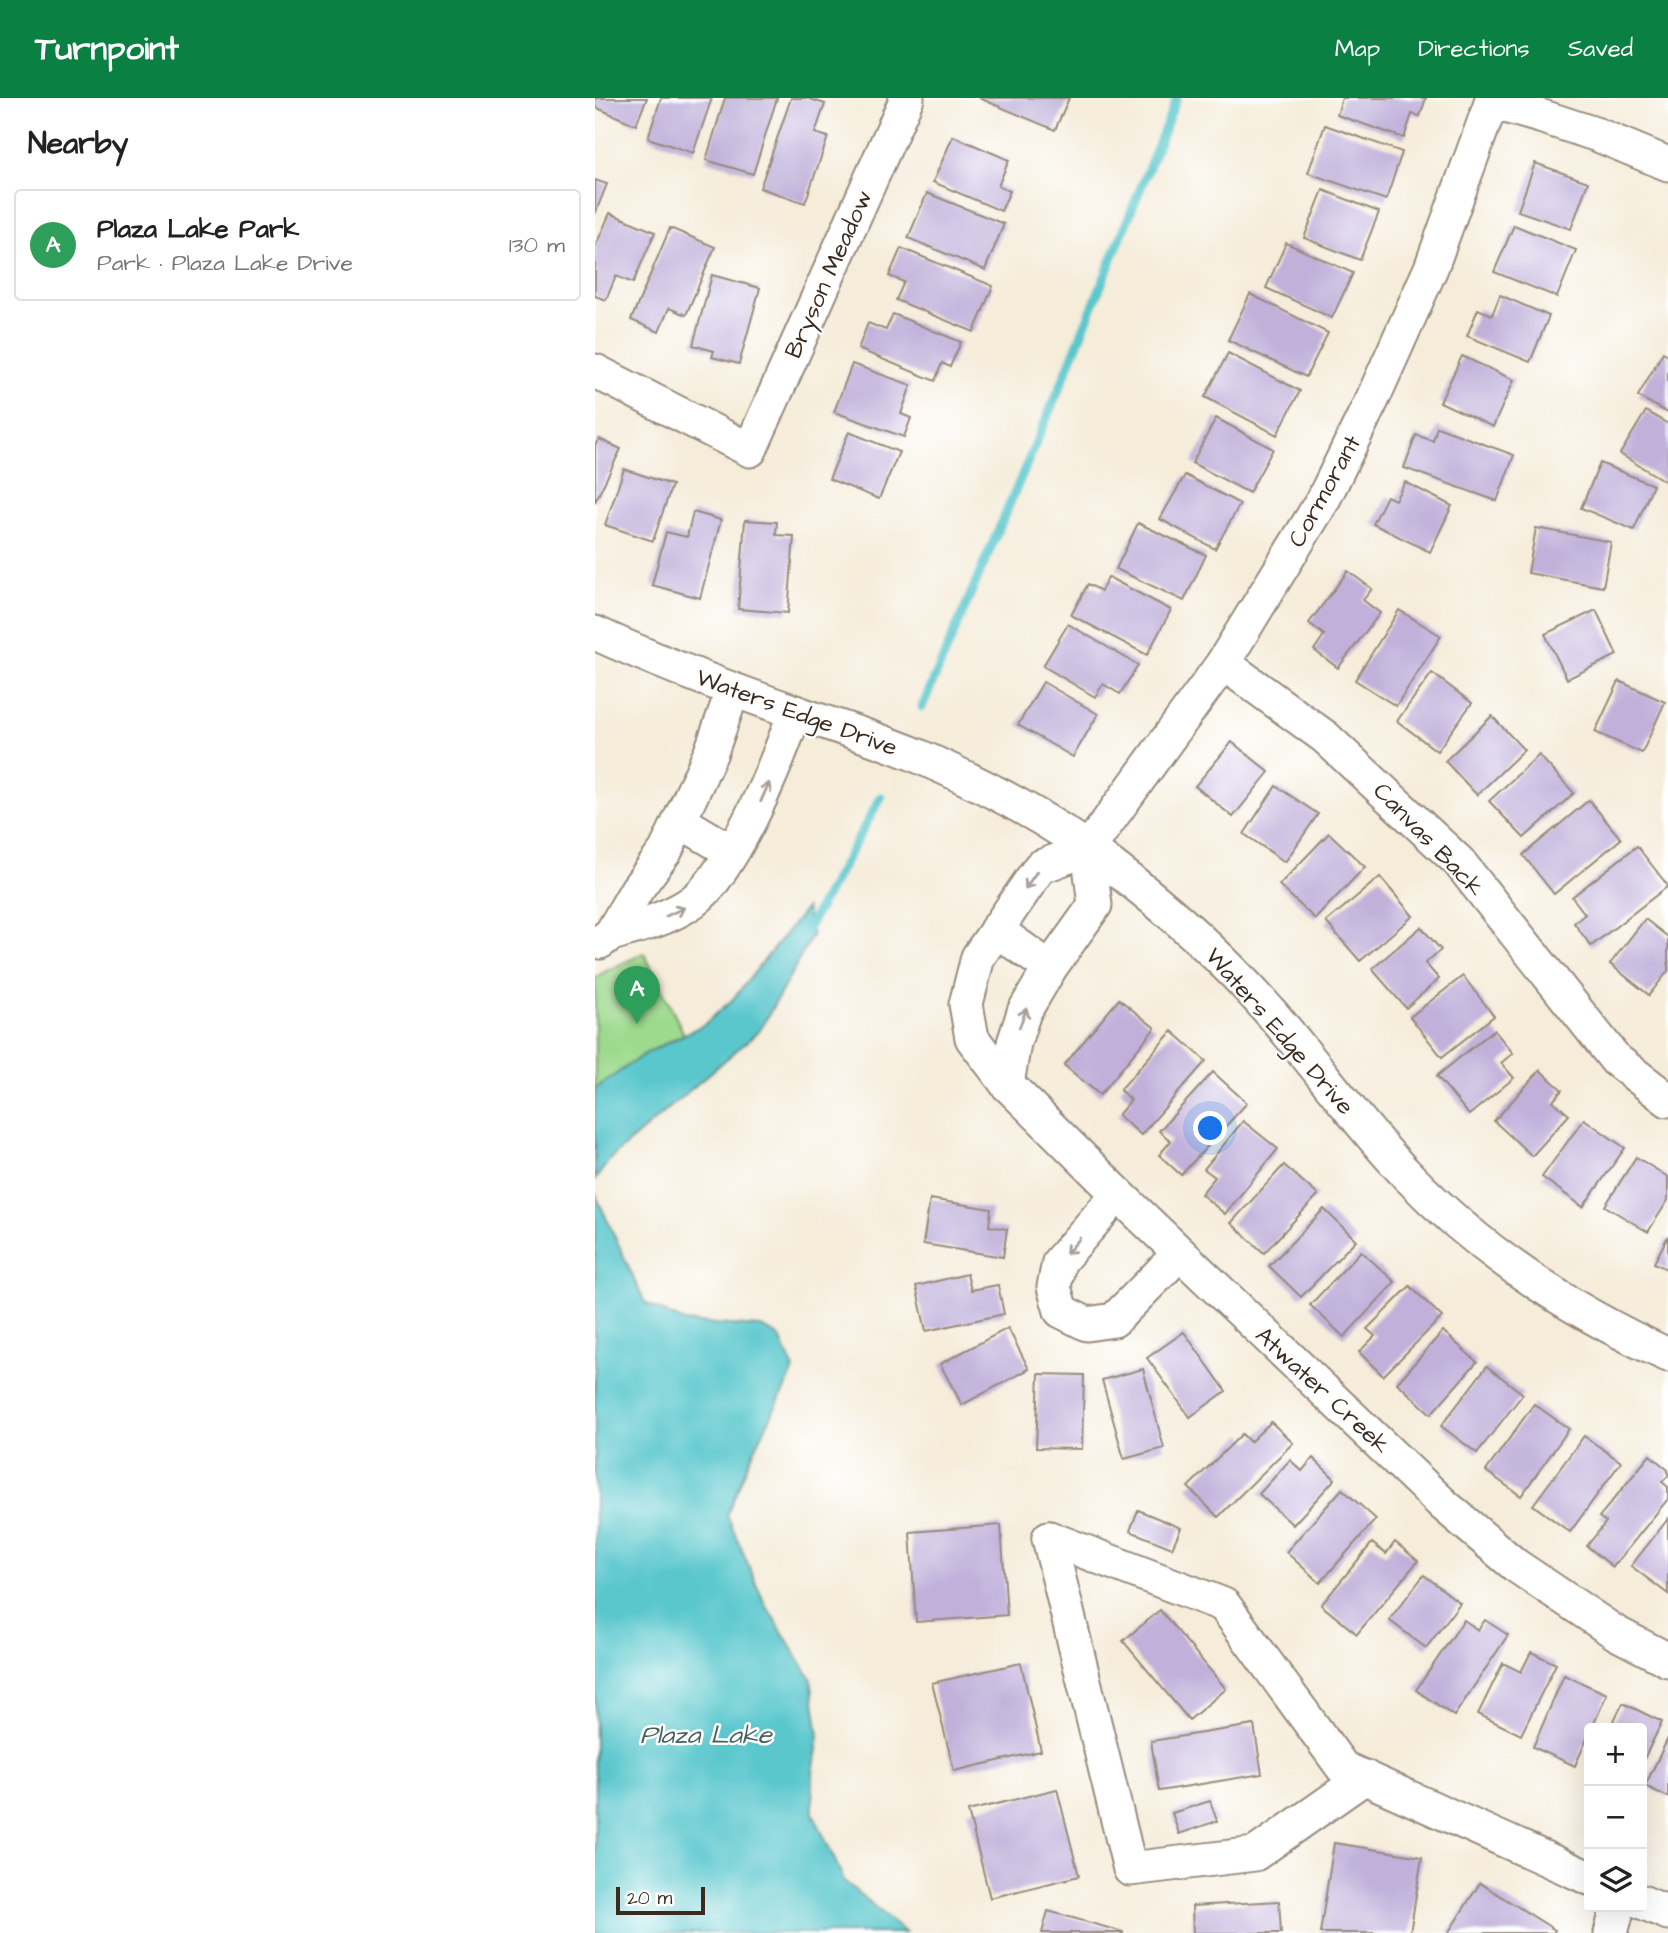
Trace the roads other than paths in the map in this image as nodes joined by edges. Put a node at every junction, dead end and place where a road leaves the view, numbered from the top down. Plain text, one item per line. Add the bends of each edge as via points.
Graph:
1 (907, 98) edge
2 (1492, 100) edge
3 (1668, 164) edge
4 (595, 371) edge
5 (595, 633) edge
6 (1223, 663) junction
7 (733, 690) junction
8 (795, 712) junction
9 (680, 821) junction
10 (1089, 849) junction
11 (732, 852) junction
12 (996, 930) junction
13 (600, 931) edge
14 (1050, 968) junction
15 (1007, 1084) junction
16 (1668, 1100) edge
17 (1118, 1194) junction
18 (1179, 1254) junction
19 (1668, 1355) edge
20 (1668, 1660) edge
21 (1365, 1777) junction
22 (1584, 1876) edge
23 (1647, 1904) edge
24 (1617, 1912) edge
25 (1668, 1913) edge
26 (1611, 1933) edge

1 - 4 street, Bryson Meadow via 750,450
2 - 3 street
2 - 6 street, Cormorant via 1431,268 1373,398 1323,499
5 - 7 street, Waters Edge Drive
6 - 10 street, Cormorant
6 - 16 street, Canvas Back via 1325,737 1459,862 1616,1060
7 - 8 street, Waters Edge Drive
7 - 9 street
8 - 10 street, Waters Edge Drive via 909,752 975,782
11 -> 8 street via 762,798
9 - 11 street
9 - 13 street via 666,850
10 -> 12 street, Atwater Creek via 1040,867
10 - 14 street via 1095,905
10 - 19 street, Waters Edge Drive via 1189,929 1244,983 1366,1129 1446,1213 1546,1290
13 -> 11 street via 652,922 688,905 716,880
12 - 14 street
12 - 15 street, Atwater Creek via 978,957 966,1004 972,1038
15 -> 14 street via 1024,1012
15 - 17 street, Atwater Creek
17 - 18 street, Atwater Creek
17 -> 18 street via 1059,1262 1054,1287 1061,1311 1087,1324 1114,1320
18 - 20 street, Atwater Creek via 1515,1565 1616,1633
21 - 21 street via 1255,1854 1130,1869 1049,1538 1224,1605 1343,1768
21 - 22 street
23 - 25 street
24 - 26 street

